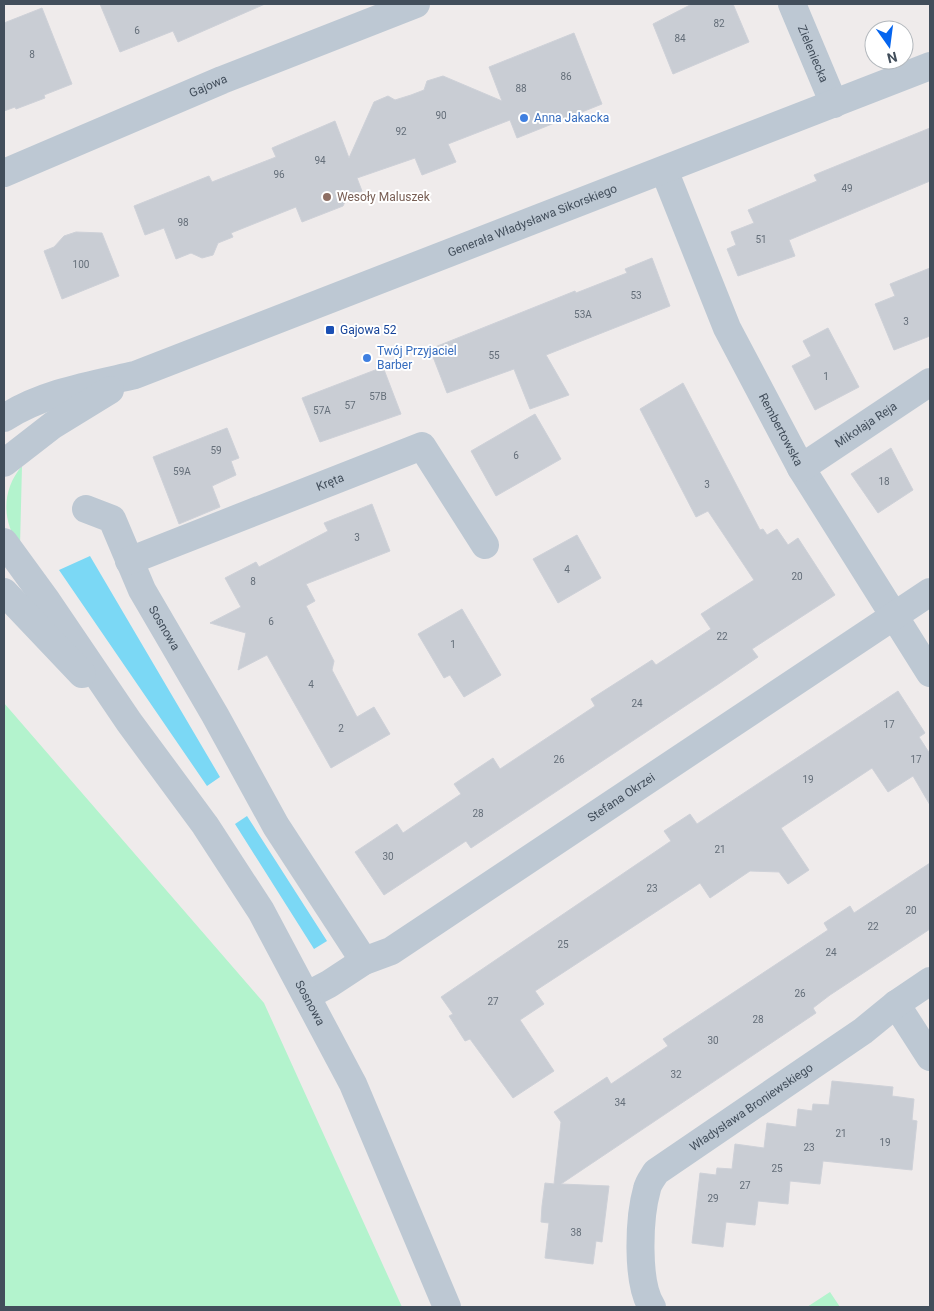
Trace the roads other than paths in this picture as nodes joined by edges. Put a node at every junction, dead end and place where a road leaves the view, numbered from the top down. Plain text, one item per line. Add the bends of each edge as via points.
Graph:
1 (416, 4) edge
2 (792, 4) edge
3 (930, 66) edge
4 (834, 104) junction
5 (664, 170) junction
6 (4, 173) edge
7 (135, 375) junction
8 (930, 382) edge
9 (4, 418) edge
10 (4, 463) edge
11 (801, 468) junction
12 (86, 509) dead end
13 (4, 542) edge
14 (485, 545) dead end
15 (129, 561) junction
16 (4, 592) edge
17 (930, 592) edge
18 (894, 617) junction
19 (930, 673) edge
20 (129, 722) junction
21 (364, 961) junction
22 (930, 981) edge
23 (308, 995) junction
24 (896, 1004) junction
25 (930, 1057) edge
26 (447, 1307) edge
27 (652, 1307) edge

1 - 6 street, Gajowa via 222,80
2 - 4 street, Zieleniecka
3 - 4 street, Generała Władysława Sikorskiego
4 - 5 street, Generała Władysława Sikorskiego
5 - 7 street, Generała Władysława Sikorskiego
5 - 11 street, Rembertowska via 727,328
7 - 9 street, Generała Władysława Sikorskiego via 51,397
7 - 10 street, Generała Władysława Sikorskiego via 53,425
8 - 11 street, Mikołaja Reja
11 - 18 street, Rembertowska
12 - 15 street, Sosnowa via 112,519
13 - 20 street, Sosnowa
14 - 15 street, Kręta via 422,446
15 - 21 street, Sosnowa via 142,590 276,826
16 - 20 street, Sosnowa
17 - 18 street, Stefana Okrzei
18 - 19 street, Rembertowska
18 - 21 street, Stefana Okrzei via 391,950
20 - 23 street, Sosnowa via 205,825 261,911
21 - 23 street, Stefana Okrzei
22 - 24 street, Władysława Broniewskiego
23 - 26 street, Sosnowa via 353,1084
24 - 25 street
24 - 27 street, Władysława Broniewskiego via 863,1032 656,1172 647,1188 640,1260 647,1300

